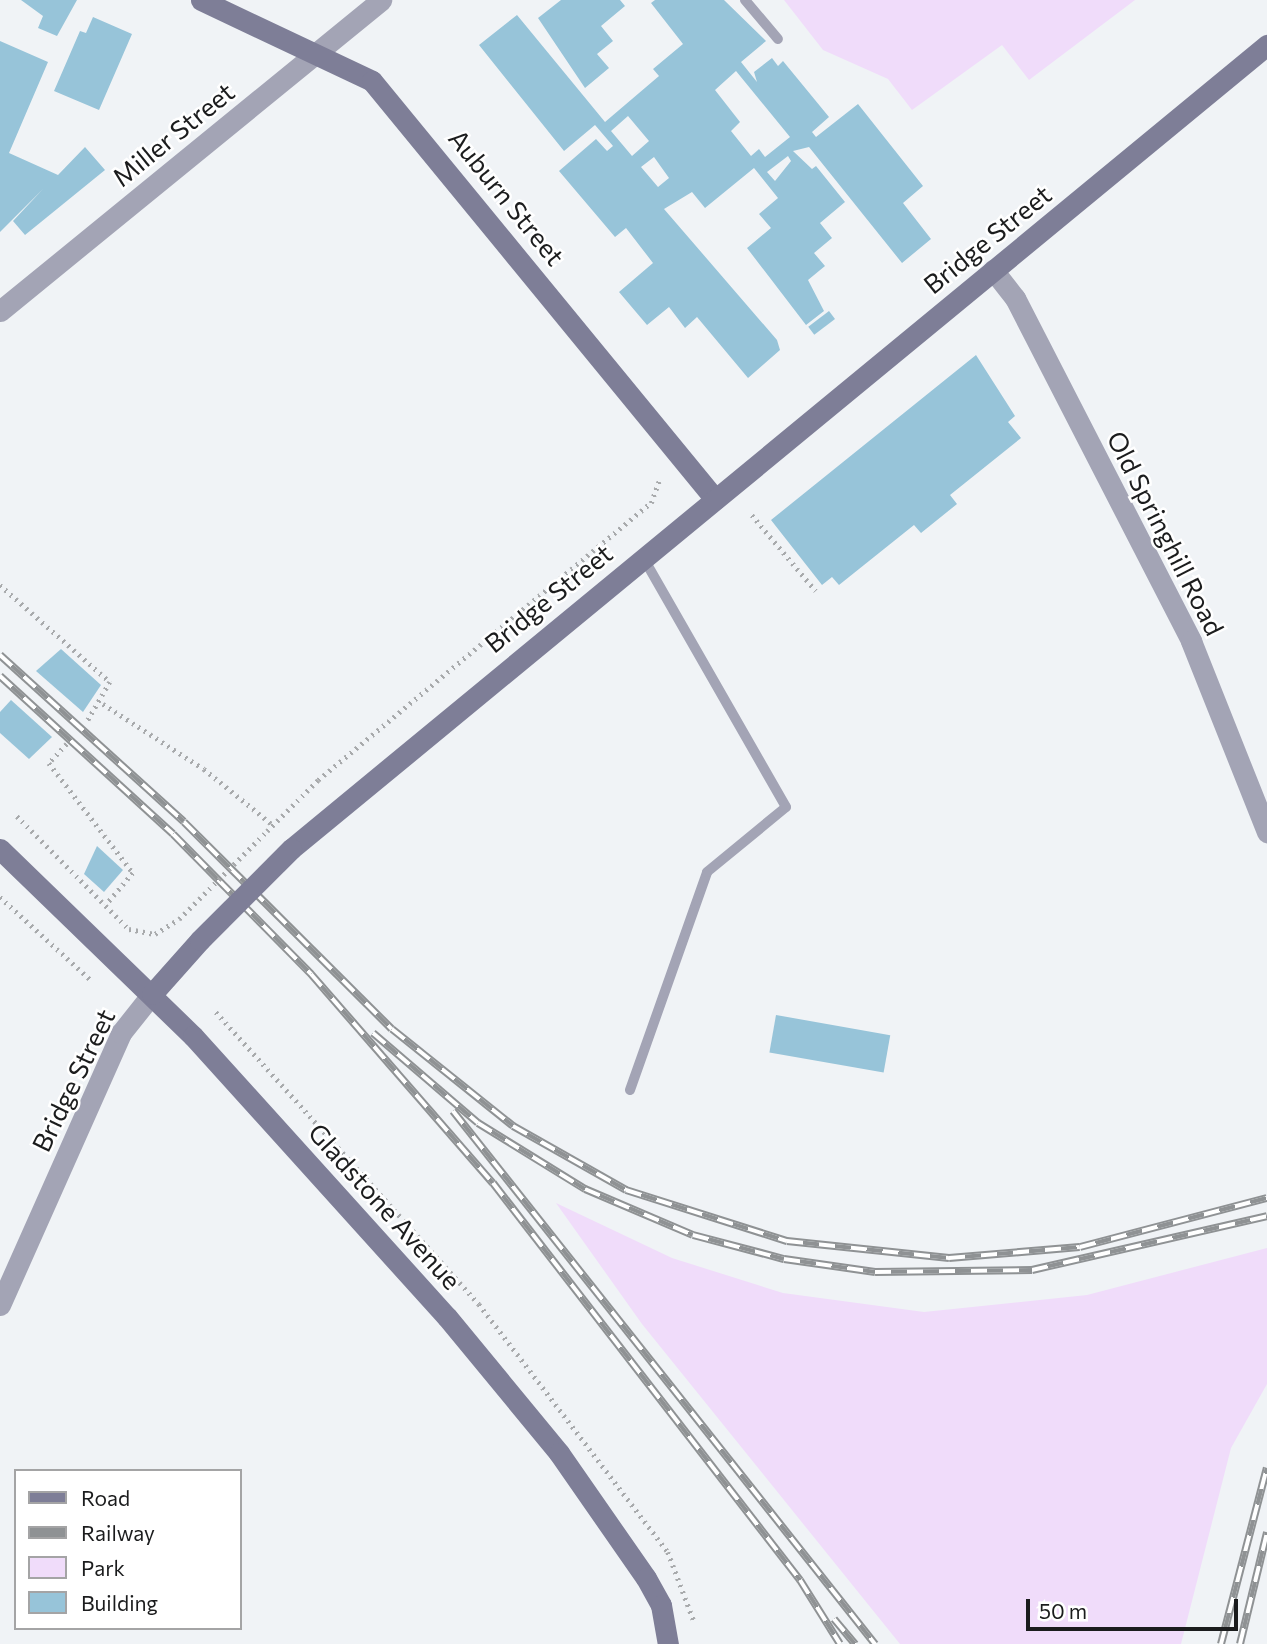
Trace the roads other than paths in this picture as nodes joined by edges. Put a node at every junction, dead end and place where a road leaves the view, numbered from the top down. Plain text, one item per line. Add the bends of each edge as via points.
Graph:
1 (201, 0) edge
2 (381, 0) edge
3 (745, 0) edge
4 (778, 39) dead end
5 (1267, 45) edge
6 (319, 52) junction
7 (993, 271) junction
8 (0, 311) edge
9 (715, 499) junction
10 (643, 556) junction
11 (1267, 832) edge
12 (0, 849) edge
13 (152, 994) junction
14 (631, 1090) dead end
15 (0, 1305) edge
16 (668, 1644) edge

1 - 6 main road, Auburn Street
2 - 6 street, Miller Street
3 - 4 lane
5 - 7 main road, Bridge Street
6 - 8 street, Miller Street
6 - 9 main road, Auburn Street via 372,81 398,107
7 - 9 main road, Bridge Street
7 - 11 street, Old Springhill Road via 1014,298 1191,641
9 - 10 main road, Bridge Street
10 - 13 main road, Bridge Street, bridge via 291,849
10 - 14 lane via 786,807 706,872
12 - 13 main road, Gladstone Avenue
13 - 15 street, Bridge Street via 121,1033
13 - 16 main road, Gladstone Avenue via 374,1233 559,1452 646,1578 661,1605

